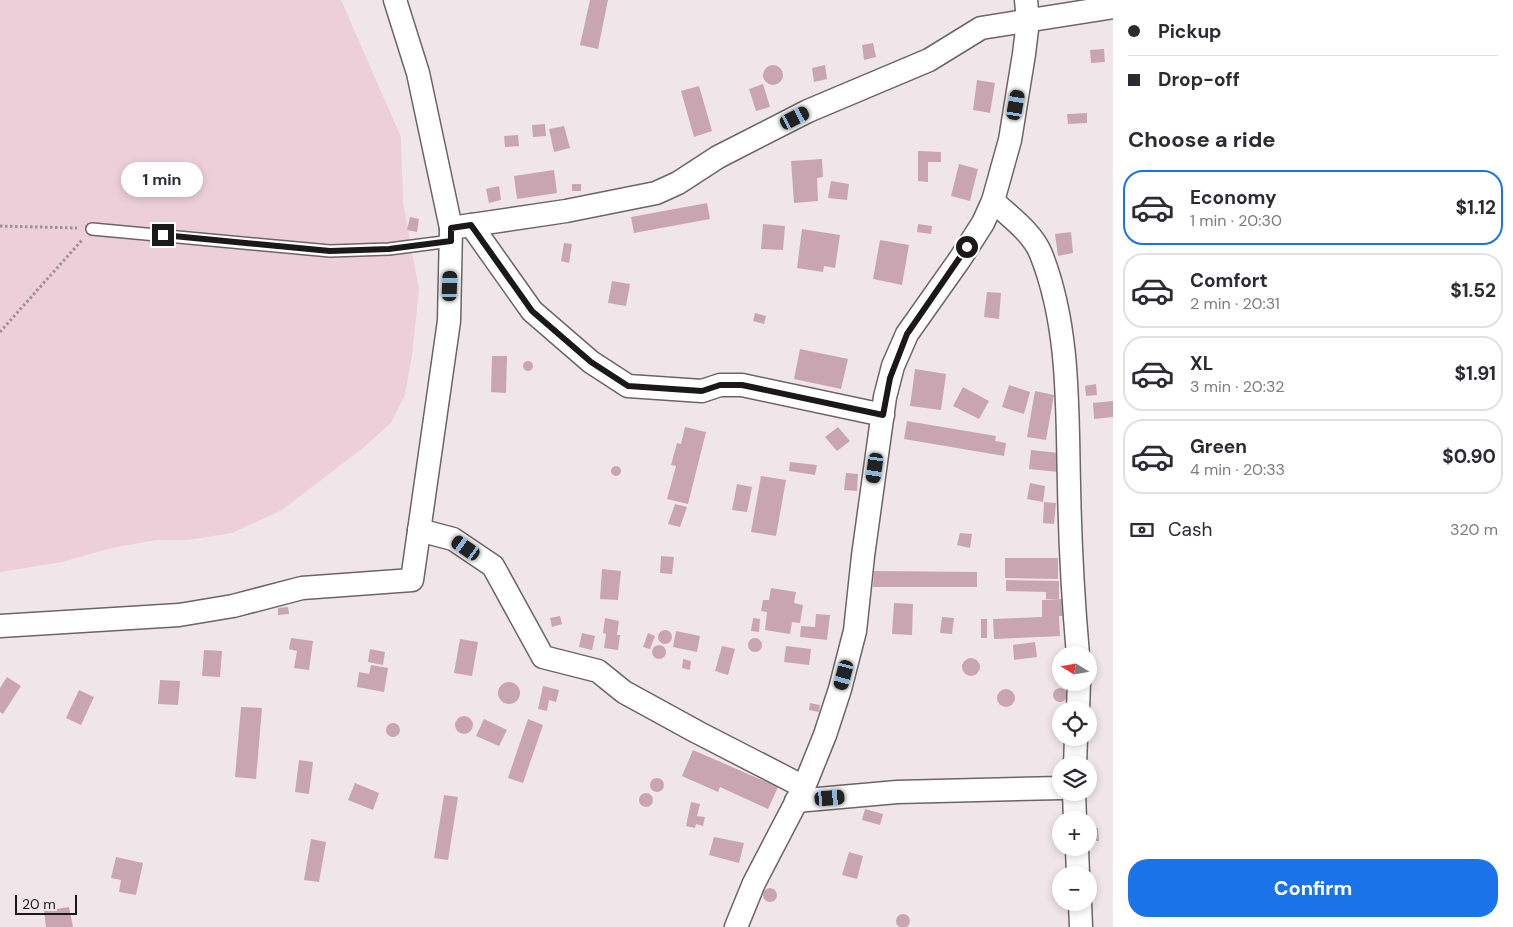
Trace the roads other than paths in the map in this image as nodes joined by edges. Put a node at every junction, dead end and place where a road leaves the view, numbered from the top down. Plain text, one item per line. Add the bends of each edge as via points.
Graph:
1 (395, 0) edge
2 (1113, 7) edge
3 (1027, 10) edge
4 (993, 201) junction
5 (92, 229) road end
6 (458, 231) junction
7 (883, 415) junction
8 (419, 530) junction
9 (0, 626) edge
10 (1077, 646) edge
11 (1052, 788) edge
12 (800, 794) junction
13 (1080, 911) edge
14 (736, 927) edge
15 (1081, 927) edge

1 - 6 street via 418,73
2 - 3 street
3 - 4 street via 1010,140
3 - 6 street via 981,28 929,60 808,111 656,193
4 - 7 street via 960,259 907,334 890,378
4 - 10 street via 1028,233 1041,253 1062,334 1067,374 1071,565
5 - 6 lane via 330,251 389,249
6 - 7 street via 532,311 591,362 628,386 702,391 720,385 742,385
6 - 8 street via 449,321
7 - 12 street via 855,630 825,735
8 - 9 street via 412,580 302,588 233,606 179,615
8 - 12 street via 453,539 493,566 543,657 598,671 624,692
11 - 12 street
12 - 14 street via 754,883
13 - 15 street

